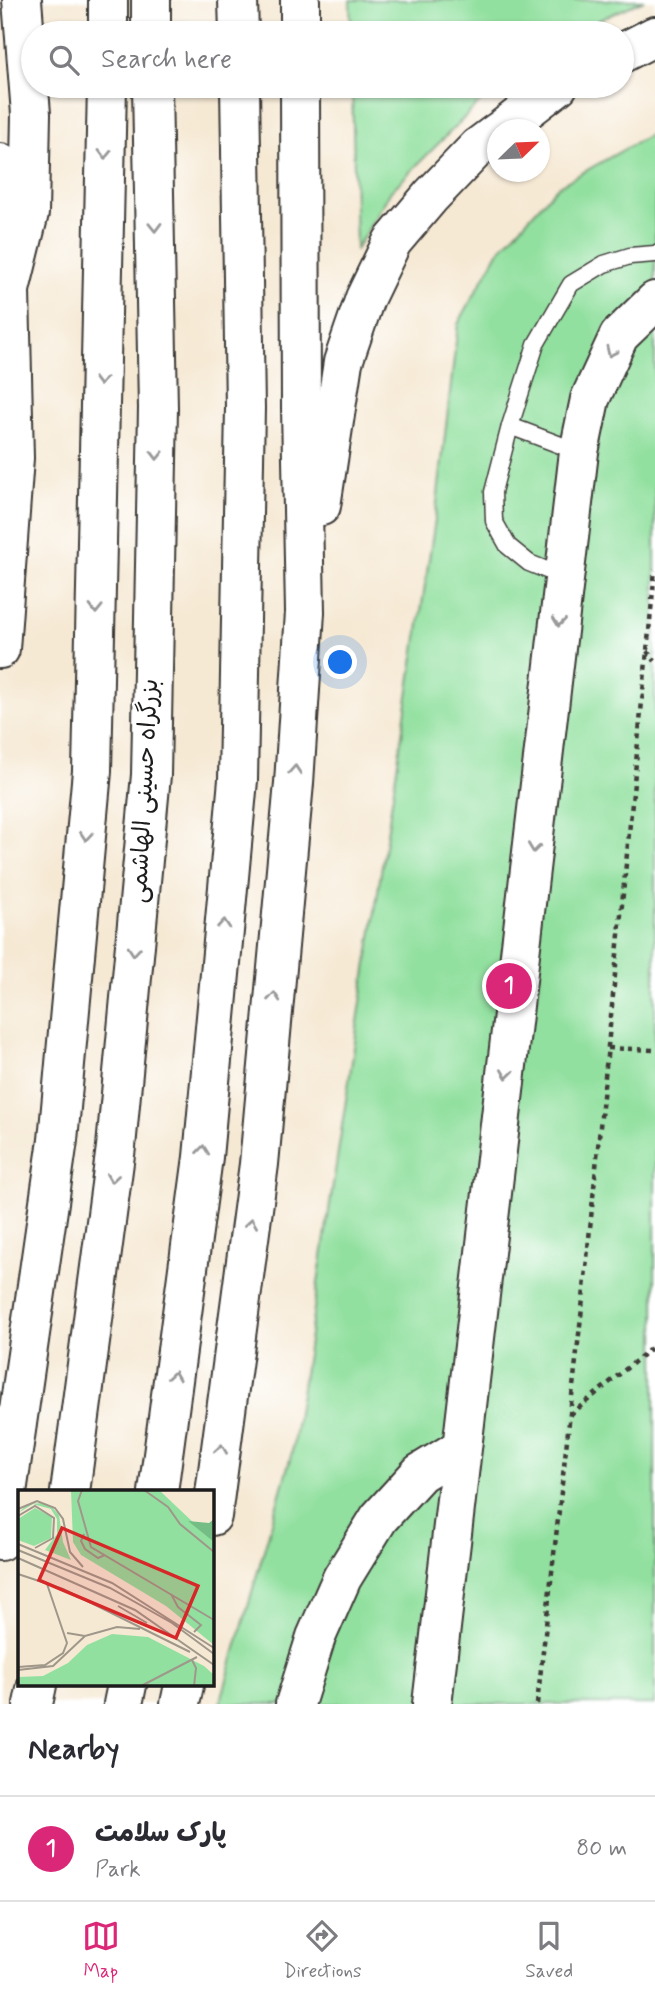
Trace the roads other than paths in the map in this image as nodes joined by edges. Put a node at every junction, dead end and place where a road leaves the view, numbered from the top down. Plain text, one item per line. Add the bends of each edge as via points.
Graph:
1 (22, 0) edge
2 (108, 0) edge
3 (151, 0) edge
4 (238, 0) edge
5 (300, 0) edge
6 (24, 21) edge
7 (108, 21) edge
8 (151, 21) edge
9 (239, 21) edge
10 (300, 21) edge
11 (655, 36) edge
12 (634, 47) edge
13 (30, 98) edge
14 (107, 98) edge
15 (152, 98) edge
16 (240, 98) edge
17 (300, 98) edge
18 (542, 98) edge
19 (515, 119) edge
20 (487, 140) edge
21 (0, 163) edge
22 (655, 254) edge
23 (10, 290) junction
24 (655, 301) edge
25 (510, 426) junction
26 (579, 452) junction
27 (564, 578) junction
28 (305, 612) junction
29 (0, 649) edge
30 (461, 1448) junction
31 (70, 1490) edge
32 (158, 1490) edge
33 (214, 1501) edge
34 (0, 1541) edge
35 (37, 1686) edge
36 (127, 1686) edge
37 (184, 1686) edge
38 (33, 1704) edge
39 (122, 1704) edge
40 (180, 1704) edge
41 (295, 1704) edge
42 (432, 1704) edge

1 - 6 main road
2 - 7 main road
3 - 8 main road
4 - 9 main road
5 - 10 main road
11 - 12 main road
13 - 23 main road via 29,213
14 -> 34 main road via 92,771 58,1140
15 -> 31 main road, بزرگراه حسینی الهاشمی via 158,408 150,775 116,1147
32 -> 16 main road via 203,1157 238,780 245,408
17 - 28 main road
18 - 19 main road
20 - 28 main road via 392,242 365,298 343,362
21 - 23 main road
22 - 25 lane via 604,264 571,284 536,344
23 - 29 main road via 14,458
24 -> 26 main road via 619,335 590,399
25 - 26 lane
25 - 27 lane via 493,492 494,520 508,546 529,563
26 - 27 main road
27 -> 30 main road
33 -> 28 main road via 259,1164
30 - 41 main road via 420,1473 379,1518 342,1578 316,1637
30 - 42 main road
35 - 38 main road
36 - 39 main road
37 - 40 main road

